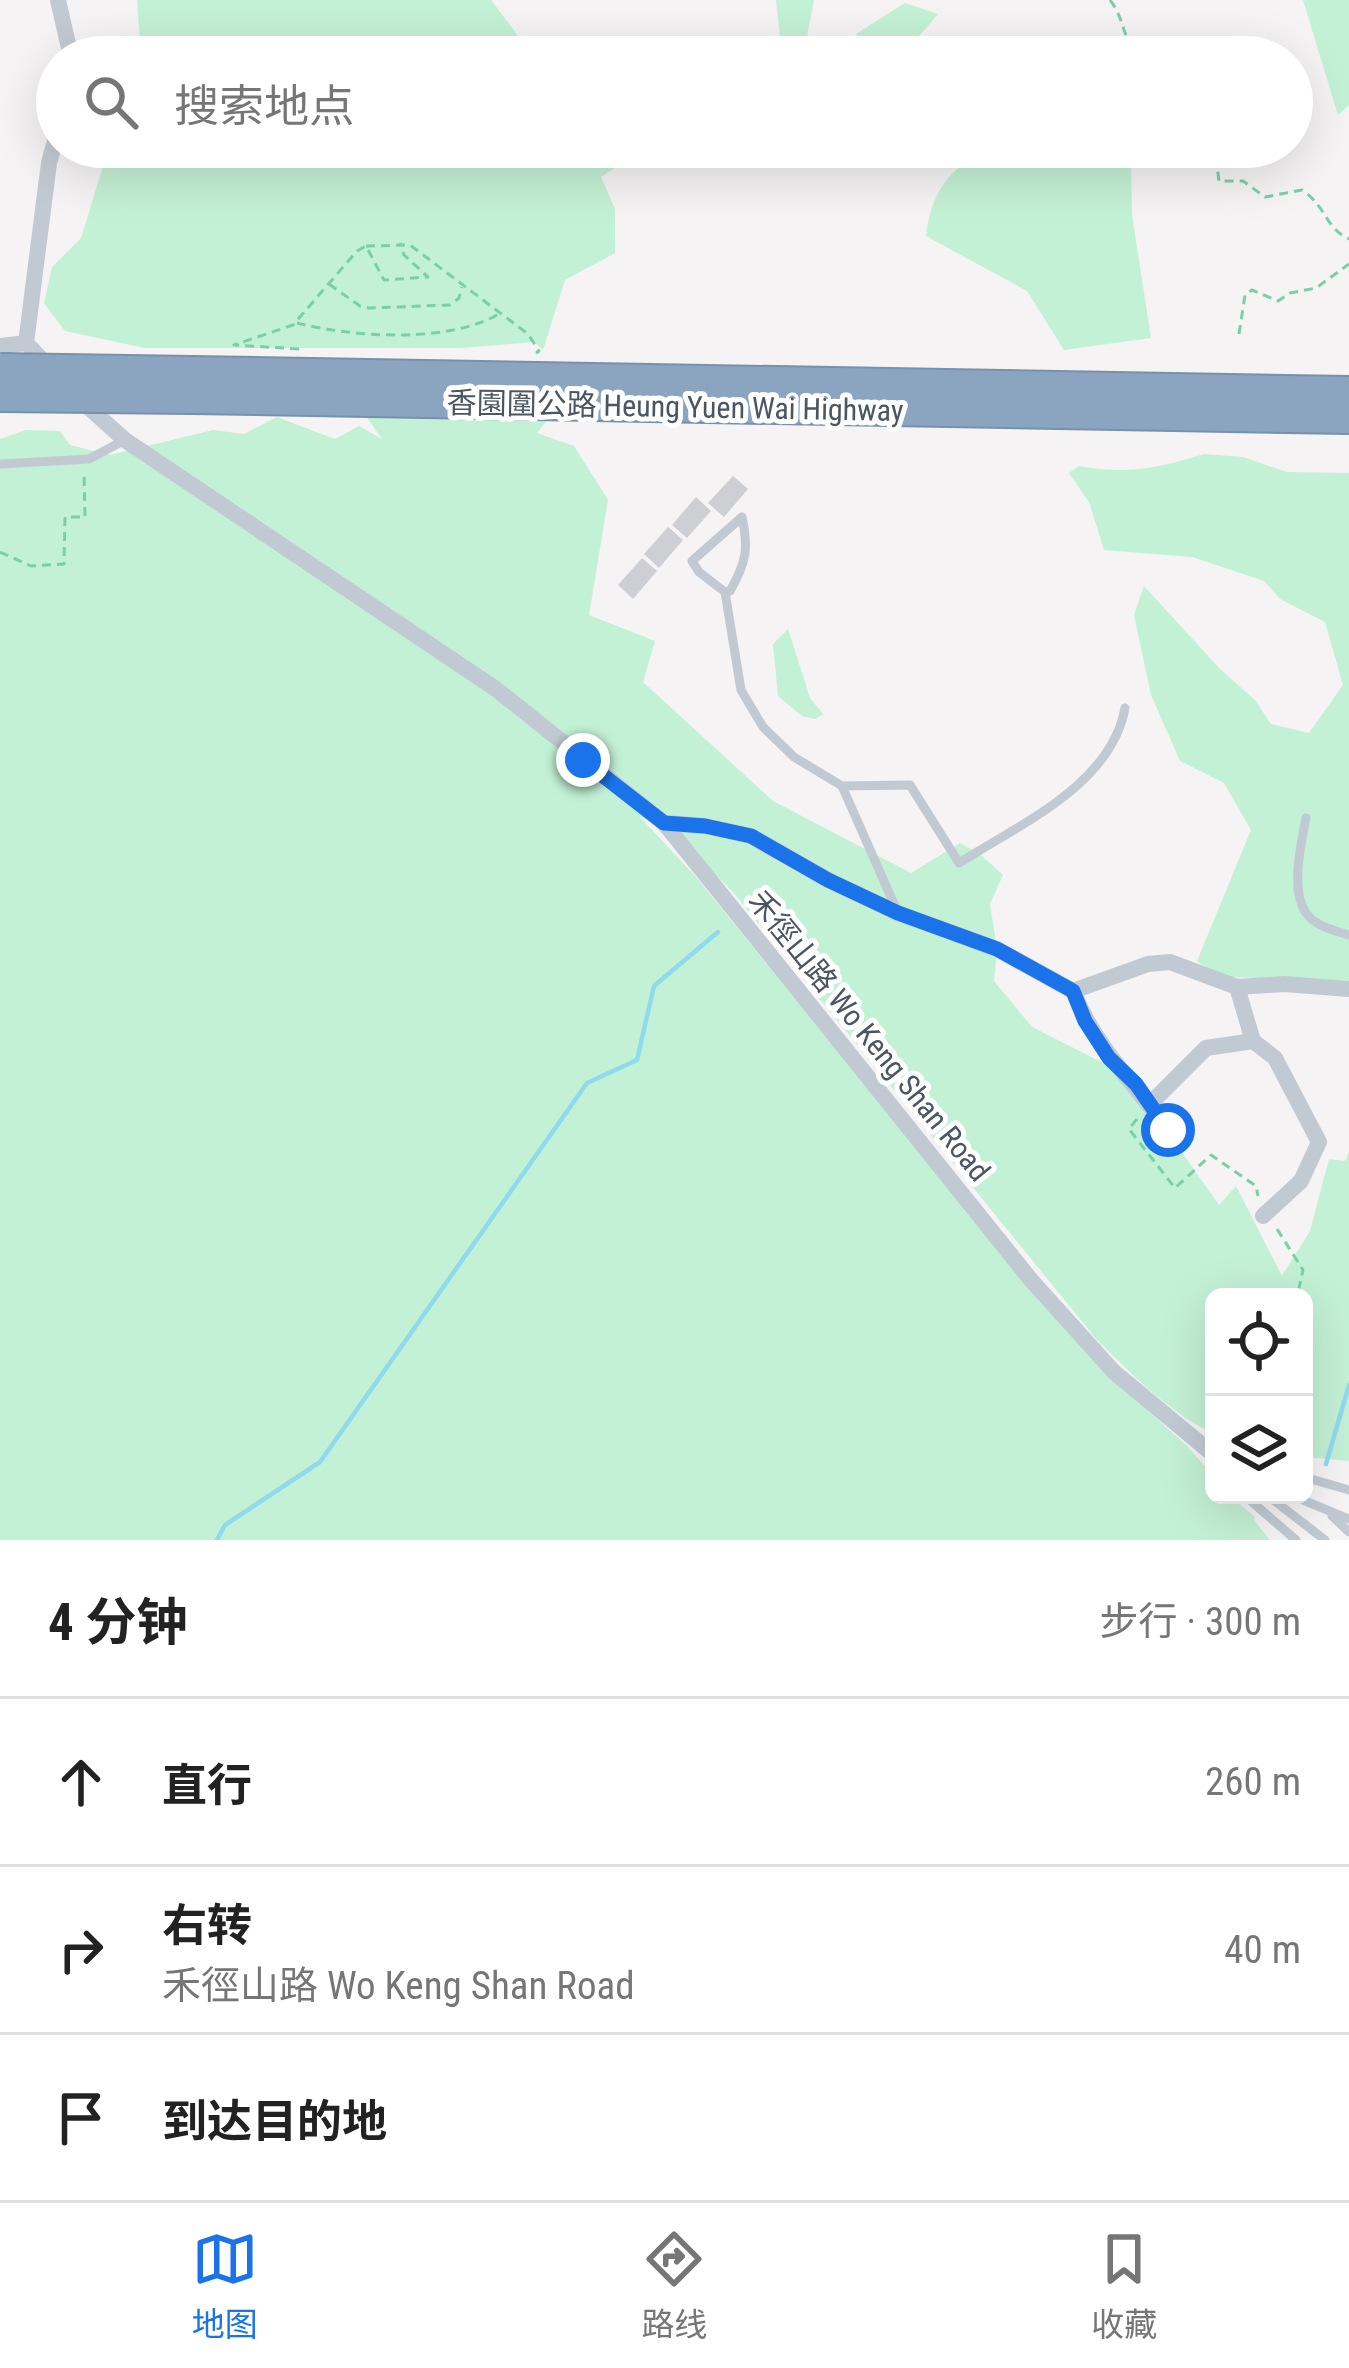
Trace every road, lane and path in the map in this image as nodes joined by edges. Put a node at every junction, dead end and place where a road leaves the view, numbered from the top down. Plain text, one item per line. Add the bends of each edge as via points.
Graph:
1 (58, 0) edge
2 (1110, 0) edge
3 (66, 36) edge
4 (1123, 36) edge
5 (49, 168) edge
6 (1217, 168) edge
7 (1349, 239) edge
8 (400, 243) junction
9 (366, 246) junction
10 (1349, 264) edge
11 (329, 284) junction
12 (463, 285) junction
13 (501, 314) junction
14 (295, 323) junction
15 (1239, 334) dead end
16 (26, 343) junction
17 (0, 346) edge
18 (301, 350) dead end
19 (532, 355) dead end
20 (0, 370) edge
21 (192, 385) junction
22 (1349, 392) edge
23 (675, 394) junction
24 (0, 396) edge
25 (1349, 418) edge
26 (125, 440) junction
27 (84, 459) junction
28 (1, 464) edge
29 (0, 552) edge
30 (725, 592) junction
31 (1125, 708) dead end
32 (842, 786) junction
33 (1306, 818) dead end
34 (664, 823) junction
35 (898, 913) junction
36 (1349, 935) edge
37 (1237, 987) junction
38 (1349, 989) edge
39 (1073, 991) junction
40 (1252, 1041) junction
41 (1150, 1105) junction
42 (1168, 1130) dead end
43 (1263, 1216) junction
44 (1300, 1288) edge
45 (1205, 1448) edge
46 (1313, 1480) edge
47 (1349, 1490) edge
48 (1254, 1504) edge
49 (1279, 1504) edge
50 (1313, 1504) edge
51 (1324, 1508) junction
52 (1349, 1519) edge
53 (1349, 1532) edge
54 (1296, 1540) edge
55 (1325, 1540) edge

1 - 3 street
2 - 4 path via 1122,16
5 - 16 street
6 - 7 path via 1219,181 1244,181 1265,196 1302,190
8 - 9 path
8 - 9 path via 428,277 384,280
8 - 12 path
9 - 11 path
10 - 15 path via 1316,288 1277,301 1252,290
11 - 12 path via 369,308 450,305
11 - 14 path
12 - 13 path
13 - 14 path via 449,332 342,334
13 - 19 path via 529,334 539,352
14 - 18 path via 234,345
16 - 17 street
16 - 26 street, 禾徑山路 Wo Keng Shan Road
20 - 21 highway, 香園圍公路 Heung Yuen Wai Highway, bridge
21 - 23 highway, 香園圍公路 Heung Yuen Wai Highway
21 - 24 highway, 香園圍公路 Heung Yuen Wai Highway, bridge
22 - 23 highway, 香園圍公路 Heung Yuen Wai Highway
23 - 25 highway, 香園圍公路 Heung Yuen Wai Highway
26 - 27 lane
26 - 34 street, 禾徑山路 Wo Keng Shan Road via 496,689
27 - 28 lane
27 - 29 path via 85,517 64,518 64,564 31,566
30 - 30 lane via 746,563 742,518 692,561
30 - 32 lane via 741,689 763,727
31 - 32 lane via 1120,734 1100,763 1057,802 958,863 910,785
32 - 35 lane
33 - 36 lane via 1299,890 1305,912
34 - 35 street via 751,836
34 - 45 street, 禾徑山路 Wo Keng Shan Road via 1031,1280 1114,1372
35 - 39 street via 997,949
37 - 38 street
37 - 39 street via 1170,962
37 - 40 street
39 - 41 street via 1109,1058
40 - 41 street via 1206,1048
40 - 43 street via 1275,1058 1319,1142 1301,1180
41 - 42 street
41 - 43 path via 1129,1129 1175,1188 1211,1155 1256,1186
43 - 44 path via 1303,1270
46 - 47 lane
48 - 54 lane
49 - 55 lane
50 - 51 lane
51 - 52 lane
51 - 53 lane

